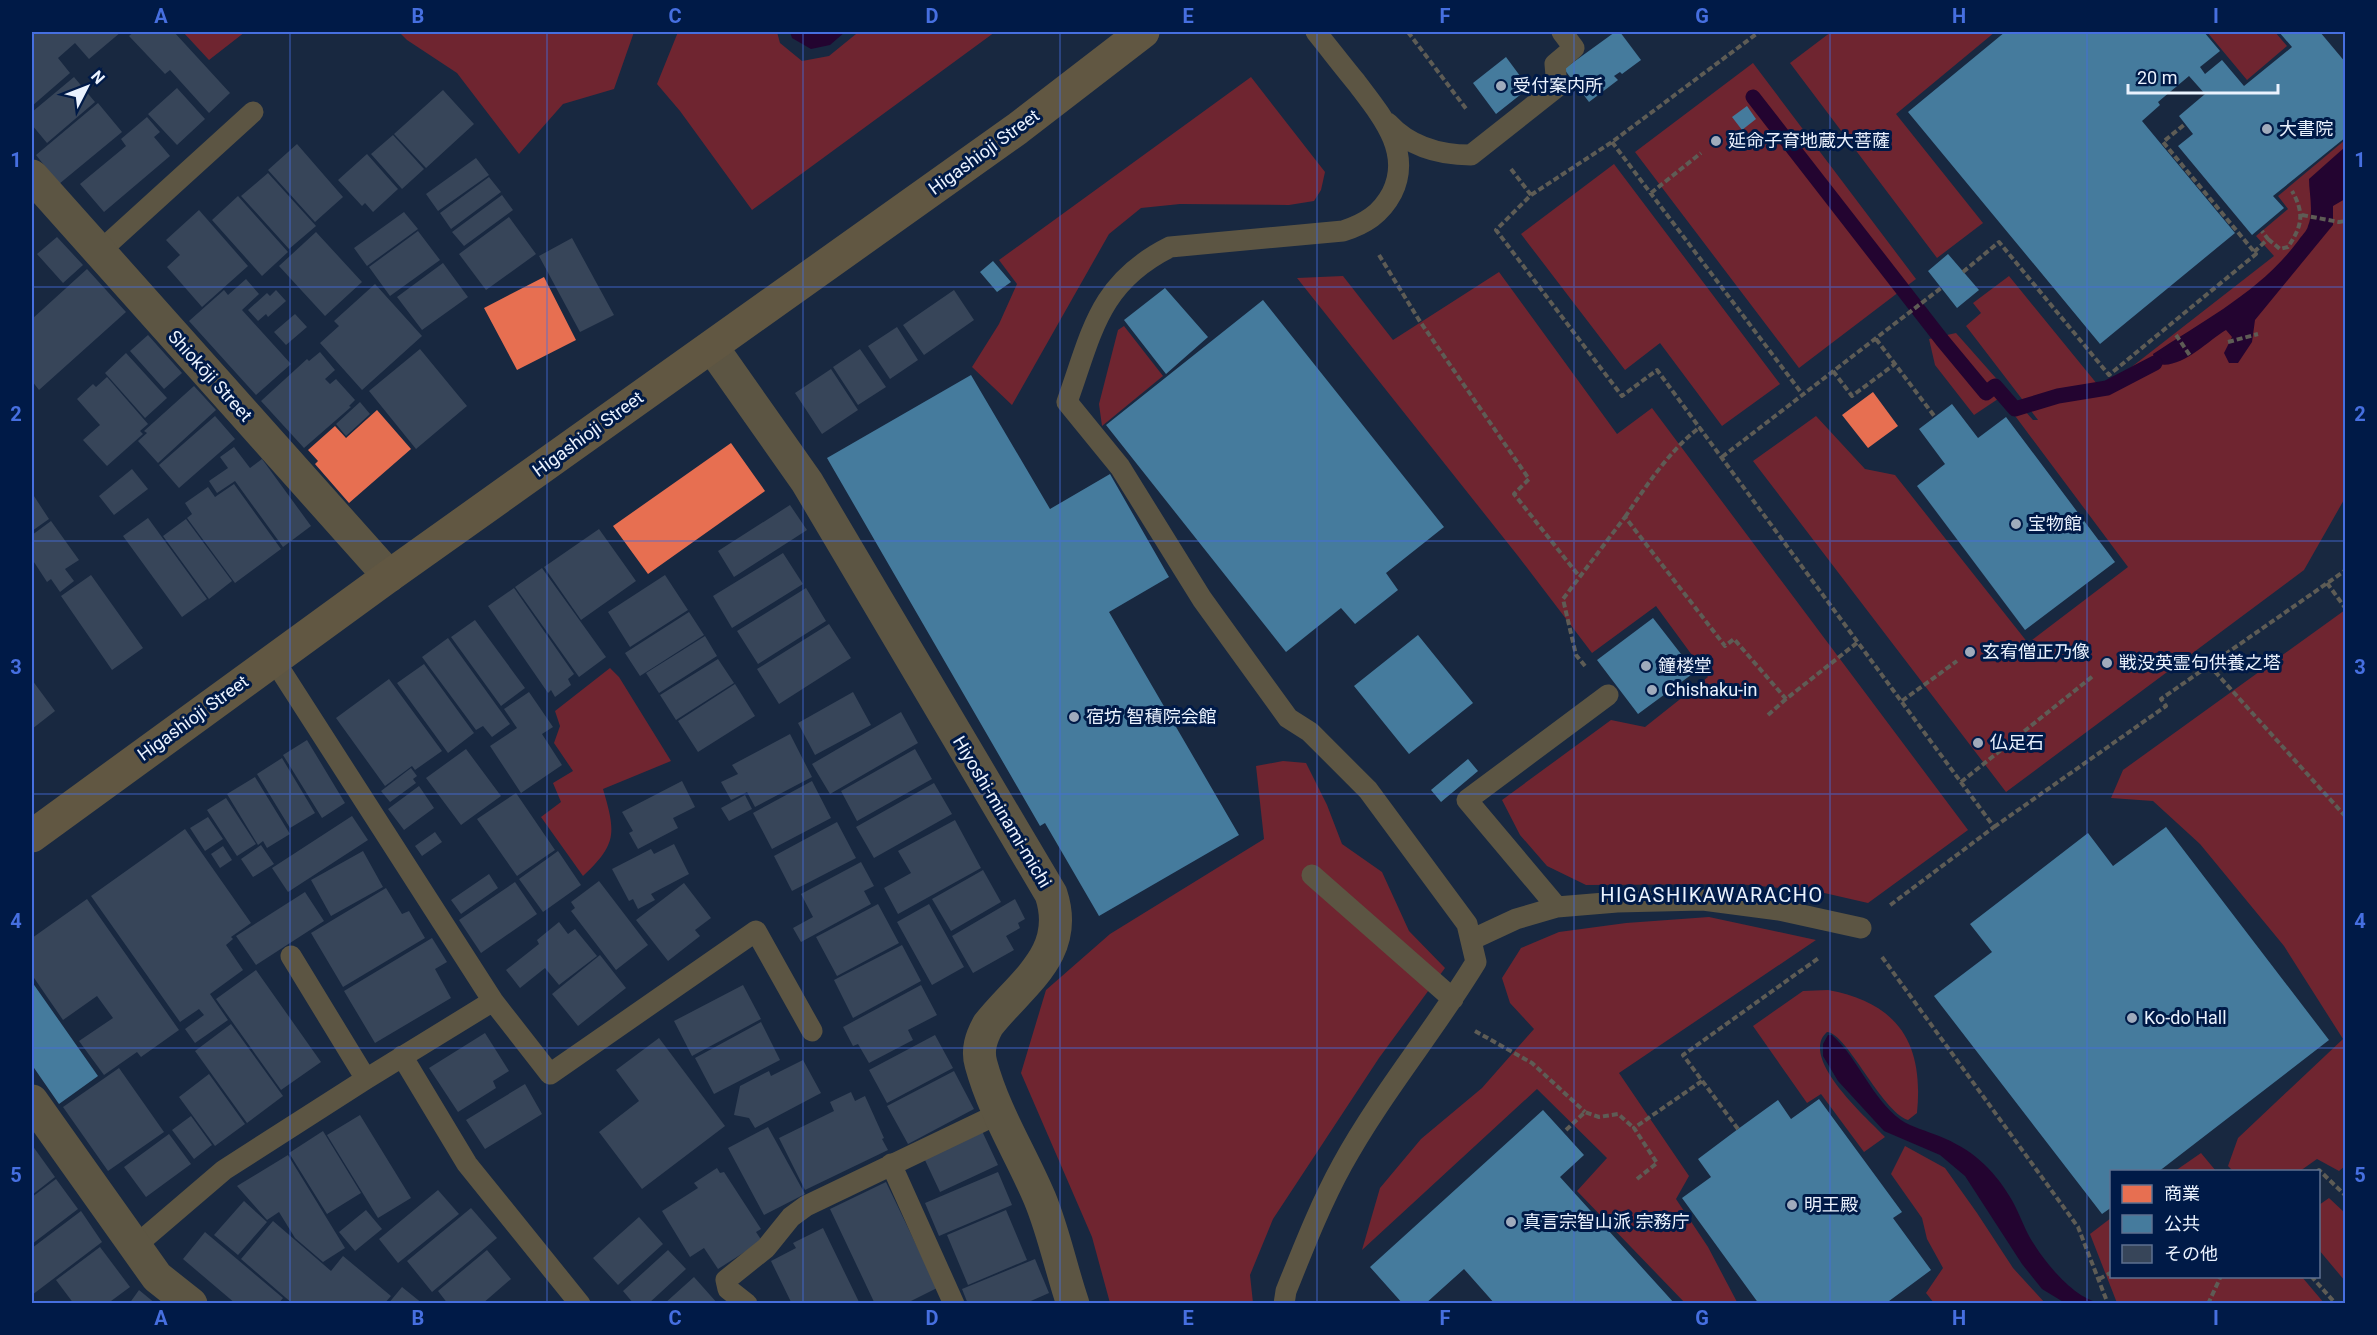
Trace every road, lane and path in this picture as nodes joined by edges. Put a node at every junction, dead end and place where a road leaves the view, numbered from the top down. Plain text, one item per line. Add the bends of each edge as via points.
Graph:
1 (1143, 32) edge
2 (1316, 32) edge
3 (1408, 32) edge
4 (1562, 32) edge
5 (1759, 32) edge
6 (253, 112) dead end
7 (1383, 118) junction
8 (2185, 124) dead end
9 (1490, 140) junction
10 (1612, 142) junction
11 (1701, 153) dead end
12 (32, 177) edge
13 (2292, 191) dead end
14 (1650, 193) junction
15 (1532, 195) junction
16 (2304, 215) junction
17 (2346, 221) edge
18 (1360, 225) junction
19 (2262, 231) dead end
20 (2268, 239) junction
21 (99, 252) junction
22 (2254, 252) junction
23 (1963, 272) dead end
24 (1941, 288) dead end
25 (2258, 334) dead end
26 (2176, 335) dead end
27 (1876, 339) junction
28 (2228, 342) dead end
29 (712, 347) junction
30 (2191, 357) dead end
31 (1895, 364) junction
32 (1833, 371) junction
33 (1803, 395) junction
34 (1935, 417) dead end
35 (1700, 427) junction
36 (1722, 457) junction
37 (1625, 517) junction
38 (2346, 570) edge
39 (389, 576) junction
40 (1579, 576) junction
41 (2326, 583) junction
42 (2346, 609) edge
43 (1858, 642) junction
44 (274, 660) junction
45 (1957, 661) dead end
46 (2209, 665) junction
47 (2093, 676) dead end
48 (1608, 695) joint
49 (1786, 699) junction
50 (1902, 701) junction
51 (1768, 715) dead end
52 (1961, 782) junction
53 (2346, 817) edge
54 (1994, 827) junction
55 (32, 836) edge
56 (1312, 874) dead end
57 (1557, 907) junction
58 (1861, 928) junction
59 (1473, 939) junction
60 (291, 956) dead end
61 (493, 1002) junction
62 (1448, 1006) junction
63 (812, 1031) dead end
64 (402, 1056) junction
65 (366, 1078) junction
66 (1702, 1081) junction
67 (32, 1101) edge
68 (1585, 1112) junction
69 (1000, 1113) junction
70 (1634, 1128) junction
71 (1738, 1129) dead end
72 (1566, 1130) dead end
73 (891, 1164) junction
74 (2320, 1171) edge
75 (1637, 1179) dead end
76 (2346, 1196) edge
77 (134, 1247) junction
78 (2110, 1273) edge
79 (2220, 1278) edge
80 (2313, 1278) edge
81 (2098, 1279) junction
82 (2108, 1302) edge
83 (191, 1304) edge
84 (580, 1304) edge
85 (747, 1304) edge
86 (954, 1304) edge
87 (1072, 1304) edge
88 (1284, 1304) edge
89 (2208, 1304) edge
90 (2336, 1304) edge

1 - 29 main road, Higashioji Street via 1017,129
2 - 7 lane
3 - 9 path
4 - 9 lane via 1574,48 1555,63 1557,87
5 - 10 path
6 - 21 lane
7 - 9 lane via 1409,141 1442,153 1471,155
7 - 18 lane via 1398,151 1399,169 1387,203
8 - 22 path via 2163,142
9 - 15 path
10 - 14 path
10 - 15 path
11 - 14 path
12 - 21 street, Shiokōji Street
13 - 16 path
14 - 33 path
15 - 35 path via 1496,230 1622,396 1656,370
16 - 17 path
16 - 20 path via 2288,247 2280,249
18 - 40 path via 1419,320 1529,478 1514,494
18 - 59 lane via 1343,231 1170,247 1156,254 1119,284 1101,309 1067,402 1120,467 1202,599 1288,718 1310,732 1368,789 1467,924
19 - 20 path
20 - 22 path
21 - 39 street, Shiokōji Street
22 - 23 path via 2109,375 1999,242
24 - 27 path
25 - 28 path
26 - 30 path
27 - 31 path
27 - 32 path
29 - 39 main road, Higashioji Street
29 - 69 street, Hiyoshi-minami-michi via 807,482 1051,894 1056,914 1053,945 982,1037 981,1063
31 - 32 path via 1852,396
31 - 34 path
32 - 33 path
33 - 36 path
35 - 36 path
35 - 37 path via 1649,481
36 - 43 path
37 - 40 path
37 - 49 path via 1725,646 1734,639
38 - 41 path
39 - 44 main road, Higashioji Street
40 - 48 path via 1563,599 1576,655
41 - 42 path
41 - 46 path
43 - 49 path
43 - 50 path
44 - 55 main road, Higashioji Street
44 - 61 lane
45 - 50 path
46 - 53 path
46 - 54 path via 2161,699 2166,706
47 - 52 path
48 - 57 lane via 1467,800
49 - 51 path
50 - 52 path
52 - 54 path
54 - 58 path
56 - 62 lane
57 - 58 lane via 1703,900 1779,910
57 - 59 lane
58 - 66 path via 1683,1055
58 - 81 path via 2079,1227
59 - 62 lane via 1476,962
60 - 65 lane
61 - 63 lane via 550,1074 756,931
61 - 64 lane
62 - 68 path via 1532,1063
62 - 88 lane via 1341,1165 1286,1291
64 - 65 lane
64 - 84 lane via 467,1164
65 - 77 lane via 224,1170
66 - 70 path
66 - 71 path
67 - 77 street
68 - 70 path via 1599,1117 1618,1114
68 - 72 path
69 - 73 lane
69 - 87 street, Hiyoshi-minami-michi via 1040,1198
70 - 75 path via 1657,1163
73 - 85 lane via 798,1212 766,1248 730,1275 726,1285
73 - 86 lane
74 - 76 path
77 - 83 street via 157,1277
78 - 81 path
79 - 89 path
80 - 90 path
81 - 82 path

